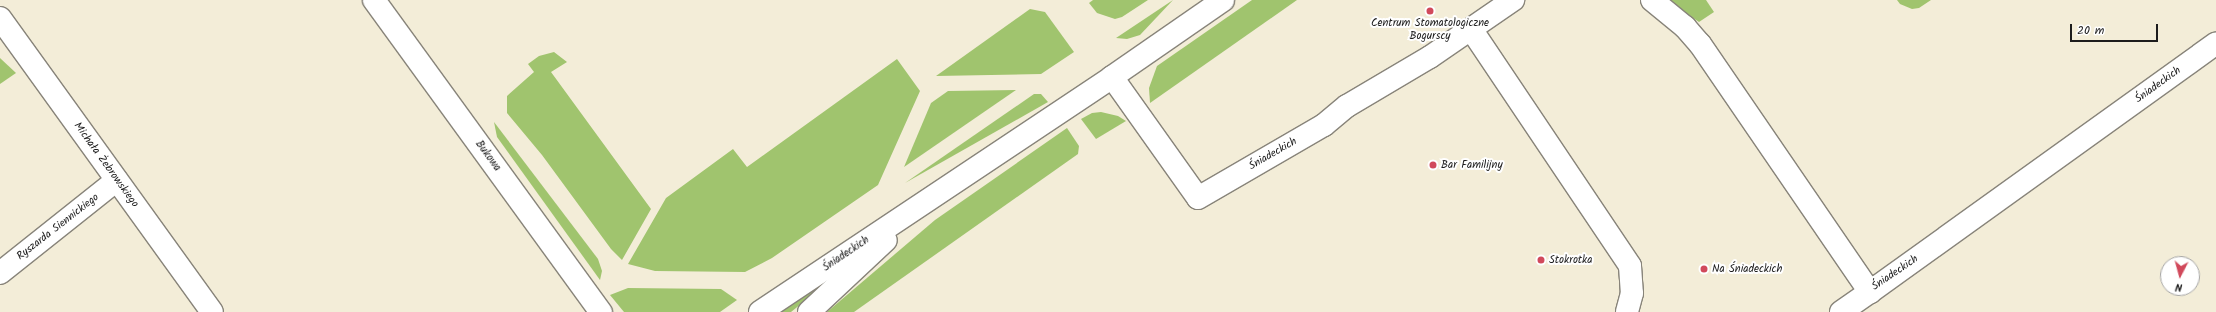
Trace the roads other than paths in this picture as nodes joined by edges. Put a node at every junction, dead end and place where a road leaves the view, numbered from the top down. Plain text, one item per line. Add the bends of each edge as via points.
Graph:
1 (374, 0) edge
2 (1223, 0) edge
3 (1513, 0) edge
4 (1652, 0) edge
5 (0, 18) edge
6 (1471, 29) junction
7 (2216, 43) edge
8 (1112, 77) junction
9 (117, 180) junction
10 (932, 197) junction
11 (0, 273) edge
12 (1870, 292) junction
13 (212, 312) edge
14 (601, 312) edge
15 (760, 312) edge
16 (809, 312) edge
17 (1627, 312) edge
18 (1841, 312) edge

1 - 14 street, Bukowa
2 - 8 street, Śniadeckich
3 - 6 street, Śniadeckich
4 - 12 street, Śniadeckich via 1685,27 1700,44
5 - 9 street, Michała Żebrowskiego
6 - 8 street, Śniadeckich via 1430,57 1347,106 1324,125 1198,198
6 - 17 street via 1630,266 1632,293
7 - 12 street, Śniadeckich
8 - 10 street, Śniadeckich
9 - 11 street, Ryszarda Siennickiego
9 - 13 street, Michała Żebrowskiego
10 - 15 street, Śniadeckich
10 - 16 street, Śniadeckich
12 - 18 street

